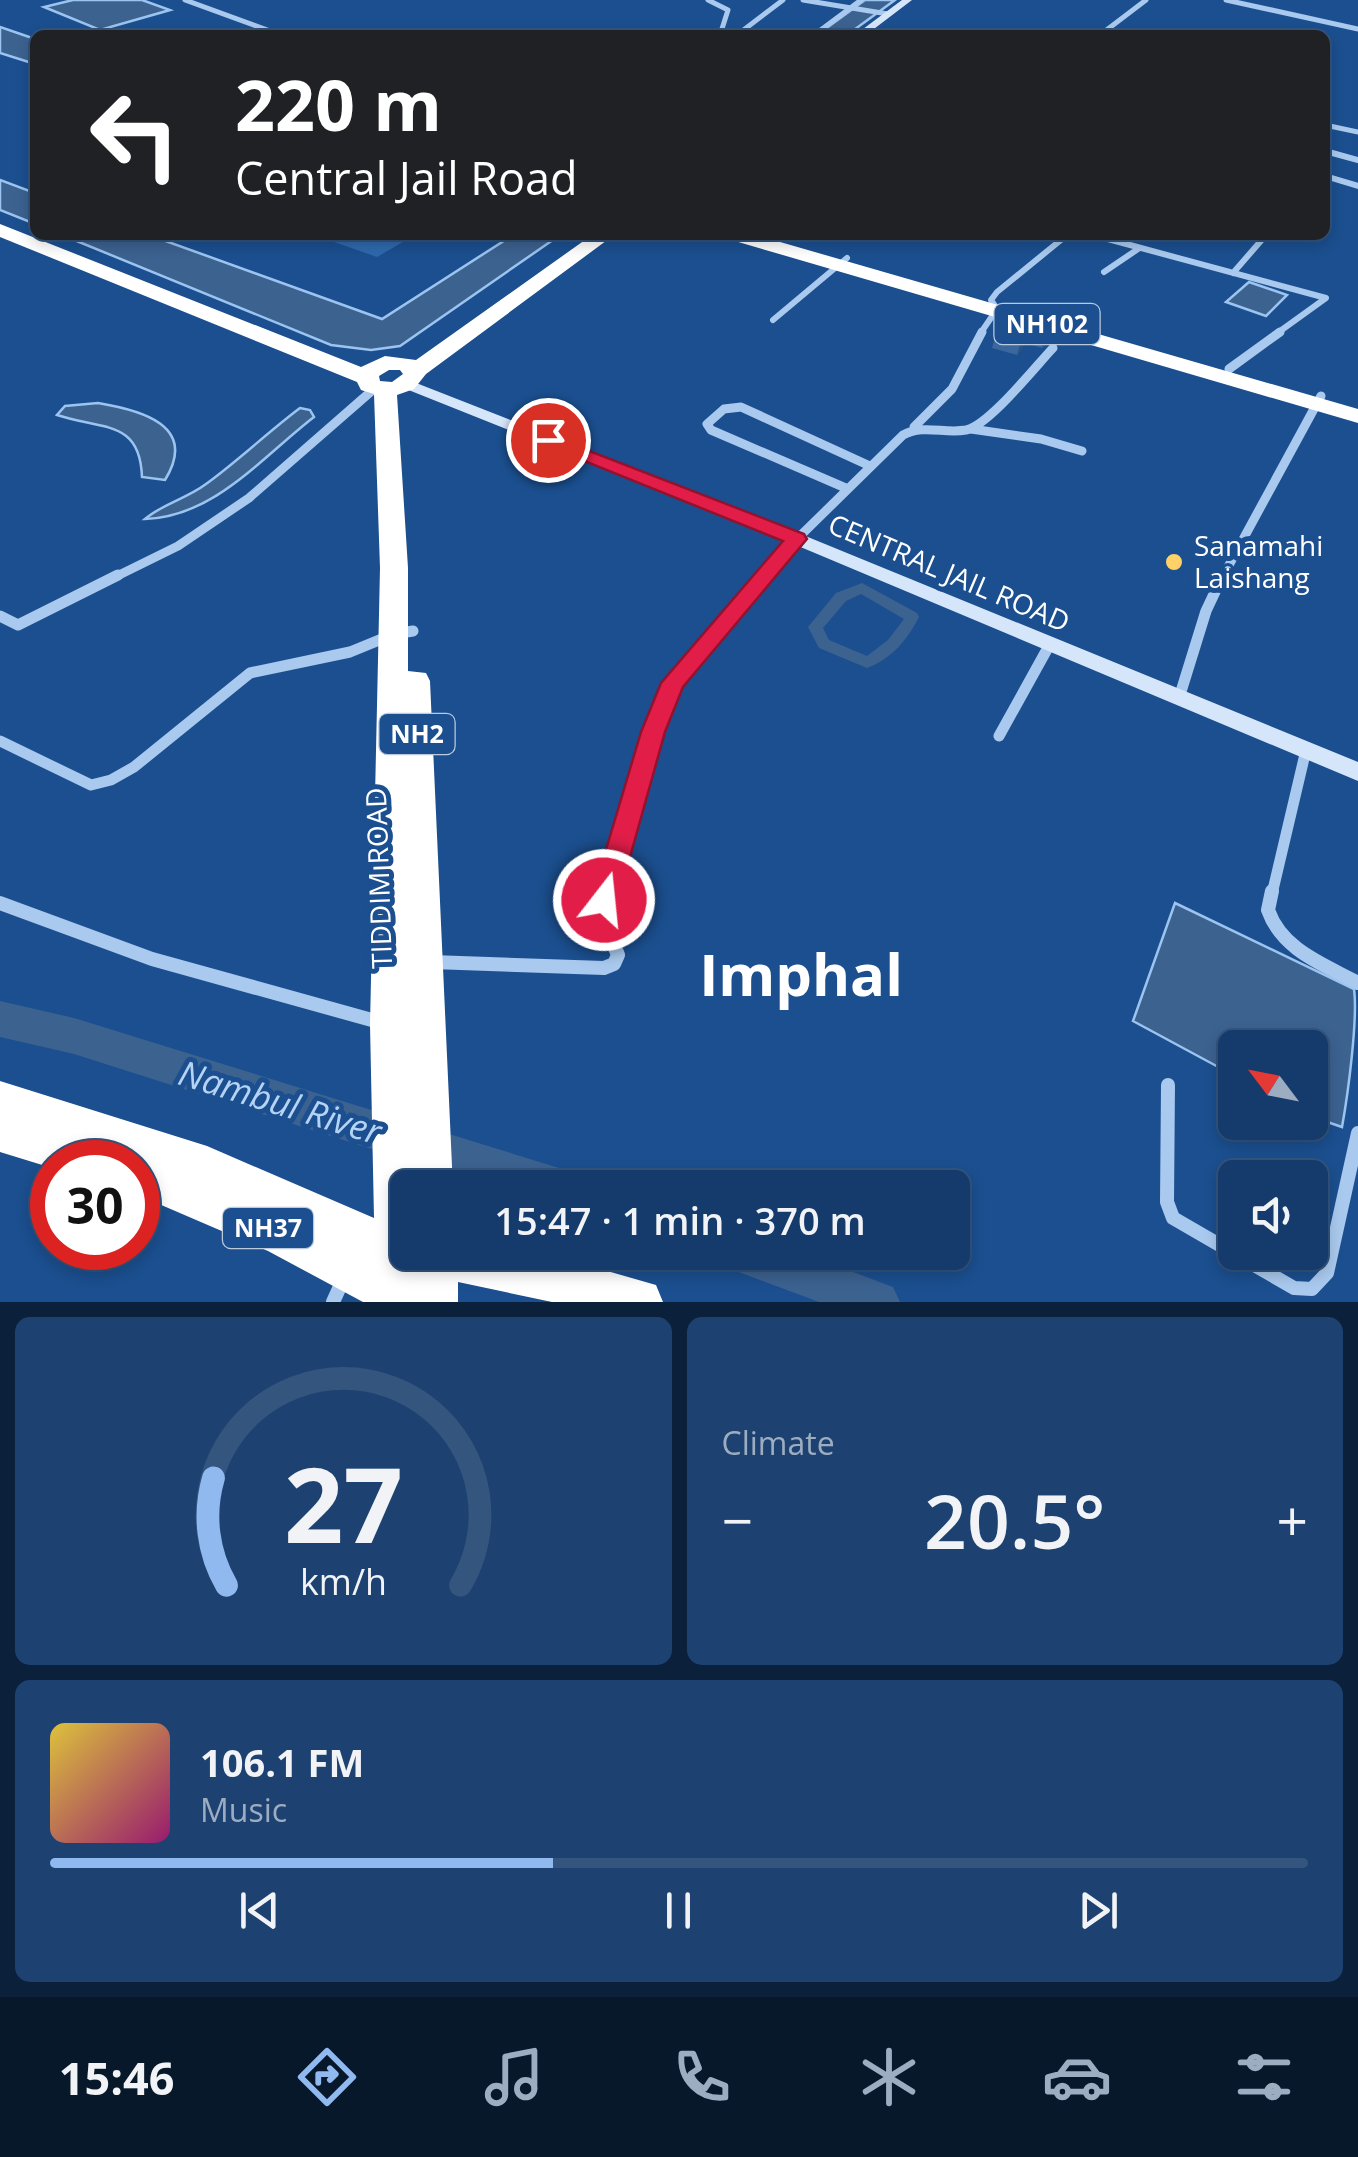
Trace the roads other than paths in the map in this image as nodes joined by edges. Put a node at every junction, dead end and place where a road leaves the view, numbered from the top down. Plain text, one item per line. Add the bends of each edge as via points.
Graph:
1 (185, 0) edge
2 (708, 0) edge
3 (783, 0) edge
4 (803, 0) edge
5 (861, 0) edge
6 (908, 0) edge
7 (918, 0) edge
8 (1146, 0) edge
9 (1226, 0) edge
10 (850, 8) junction
11 (883, 14) junction
12 (1358, 29) edge
13 (267, 30) edge
14 (722, 30) edge
15 (744, 30) edge
16 (821, 30) edge
17 (865, 30) edge
18 (877, 30) edge
19 (1107, 30) edge
20 (1330, 126) edge
21 (1358, 132) edge
22 (1330, 152) edge
23 (1358, 160) edge
24 (1330, 178) edge
25 (1358, 186) edge
26 (1, 228) edge
27 (30, 231) edge
28 (30, 239) edge
29 (32, 240) edge
30 (54, 240) edge
31 (583, 240) edge
32 (597, 240) edge
33 (768, 240) edge
34 (1060, 240) edge
35 (1109, 240) edge
36 (1262, 240) edge
37 (1138, 249) junction
38 (843, 261) junction
39 (1104, 272) dead end
40 (1233, 273) junction
41 (994, 305) junction
42 (773, 320) dead end
43 (436, 338) junction
44 (315, 345) junction
45 (1053, 348) dead end
46 (1230, 369) junction
47 (391, 378) junction
48 (1318, 400) junction
49 (1358, 407) edge
50 (1358, 416) edge
51 (914, 427) junction
52 (971, 429) junction
53 (1082, 451) dead end
54 (870, 466) junction
55 (848, 489) junction
56 (796, 539) junction
57 (0, 616) edge
58 (403, 632) junction
59 (1050, 644) junction
60 (1179, 698) junction
61 (1000, 736) dead end
62 (0, 741) edge
63 (1306, 750) junction
64 (1358, 772) edge
65 (0, 903) edge
66 (424, 961) junction
67 (1358, 983) edge
68 (390, 1025) junction
69 (425, 1027) junction
70 (409, 1082) junction
71 (1168, 1084) dead end
72 (0, 1102) edge
73 (0, 1131) edge
74 (1358, 1132) edge
75 (31, 1140) edge
76 (413, 1170) edge
77 (160, 1181) edge
78 (390, 1265) edge
79 (390, 1266) edge
80 (442, 1270) edge
81 (639, 1302) edge

1 - 13 street
2 - 14 street via 728,10
3 - 15 street
4 - 10 street
5 - 10 street
6 - 11 street
7 - 18 street
8 - 19 street
9 - 12 street
10 - 11 street
10 - 16 street
11 - 17 street
20 - 21 street
22 - 23 street
24 - 25 street
26 - 27 highway
26 - 28 highway
29 - 47 highway
30 - 44 highway
31 - 43 highway
32 - 47 highway
33 - 38 highway, NH102
34 - 41 street via 1010,279
35 - 37 street
36 - 40 street
37 - 39 street
37 - 40 street
38 - 41 highway, NH102
38 - 42 street
40 - 46 street via 1326,298
41 - 46 highway, NH102
41 - 48 highway, NH102
41 - 51 street via 952,389
43 - 44 highway via 380,352
43 - 47 highway
44 - 47 highway
45 - 52 street
46 - 48 highway, NH102
47 - 56 street, CENTRAL JAIL ROAD
47 - 57 street via 250,498 178,546 18,625
47 - 58 highway, NH2
48 - 49 highway, NH102
48 - 50 highway, NH102
48 - 60 street via 1206,610
51 - 52 street
51 - 54 street
52 - 53 street
54 - 55 street
54 - 55 street via 740,407 724,409 707,424
55 - 56 street
56 - 59 street, CENTRAL JAIL ROAD
56 - 66 street via 673,683 604,900 604,921 618,955 614,964
58 - 62 street via 350,652 250,673 111,780 91,785
58 - 66 highway, TIDDIM ROAD / NH2
58 - 68 highway, NH2
59 - 60 street, CENTRAL JAIL ROAD
59 - 61 street
60 - 63 street, CENTRAL JAIL ROAD
63 - 64 street, CENTRAL JAIL ROAD
63 - 67 street via 1270,922 1288,942
65 - 68 street via 152,958
66 - 69 highway, TIDDIM ROAD / NH2
68 - 69 street
68 - 70 highway, NH2
69 - 70 highway, TIDDIM ROAD / NH2
70 - 76 highway, NH2
71 - 74 street via 1173,1218 1294,1288 1312,1289 1327,1273
72 - 78 highway, NH37 via 207,1168
73 - 75 highway
77 - 79 highway, NH37
80 - 81 highway via 532,1272

